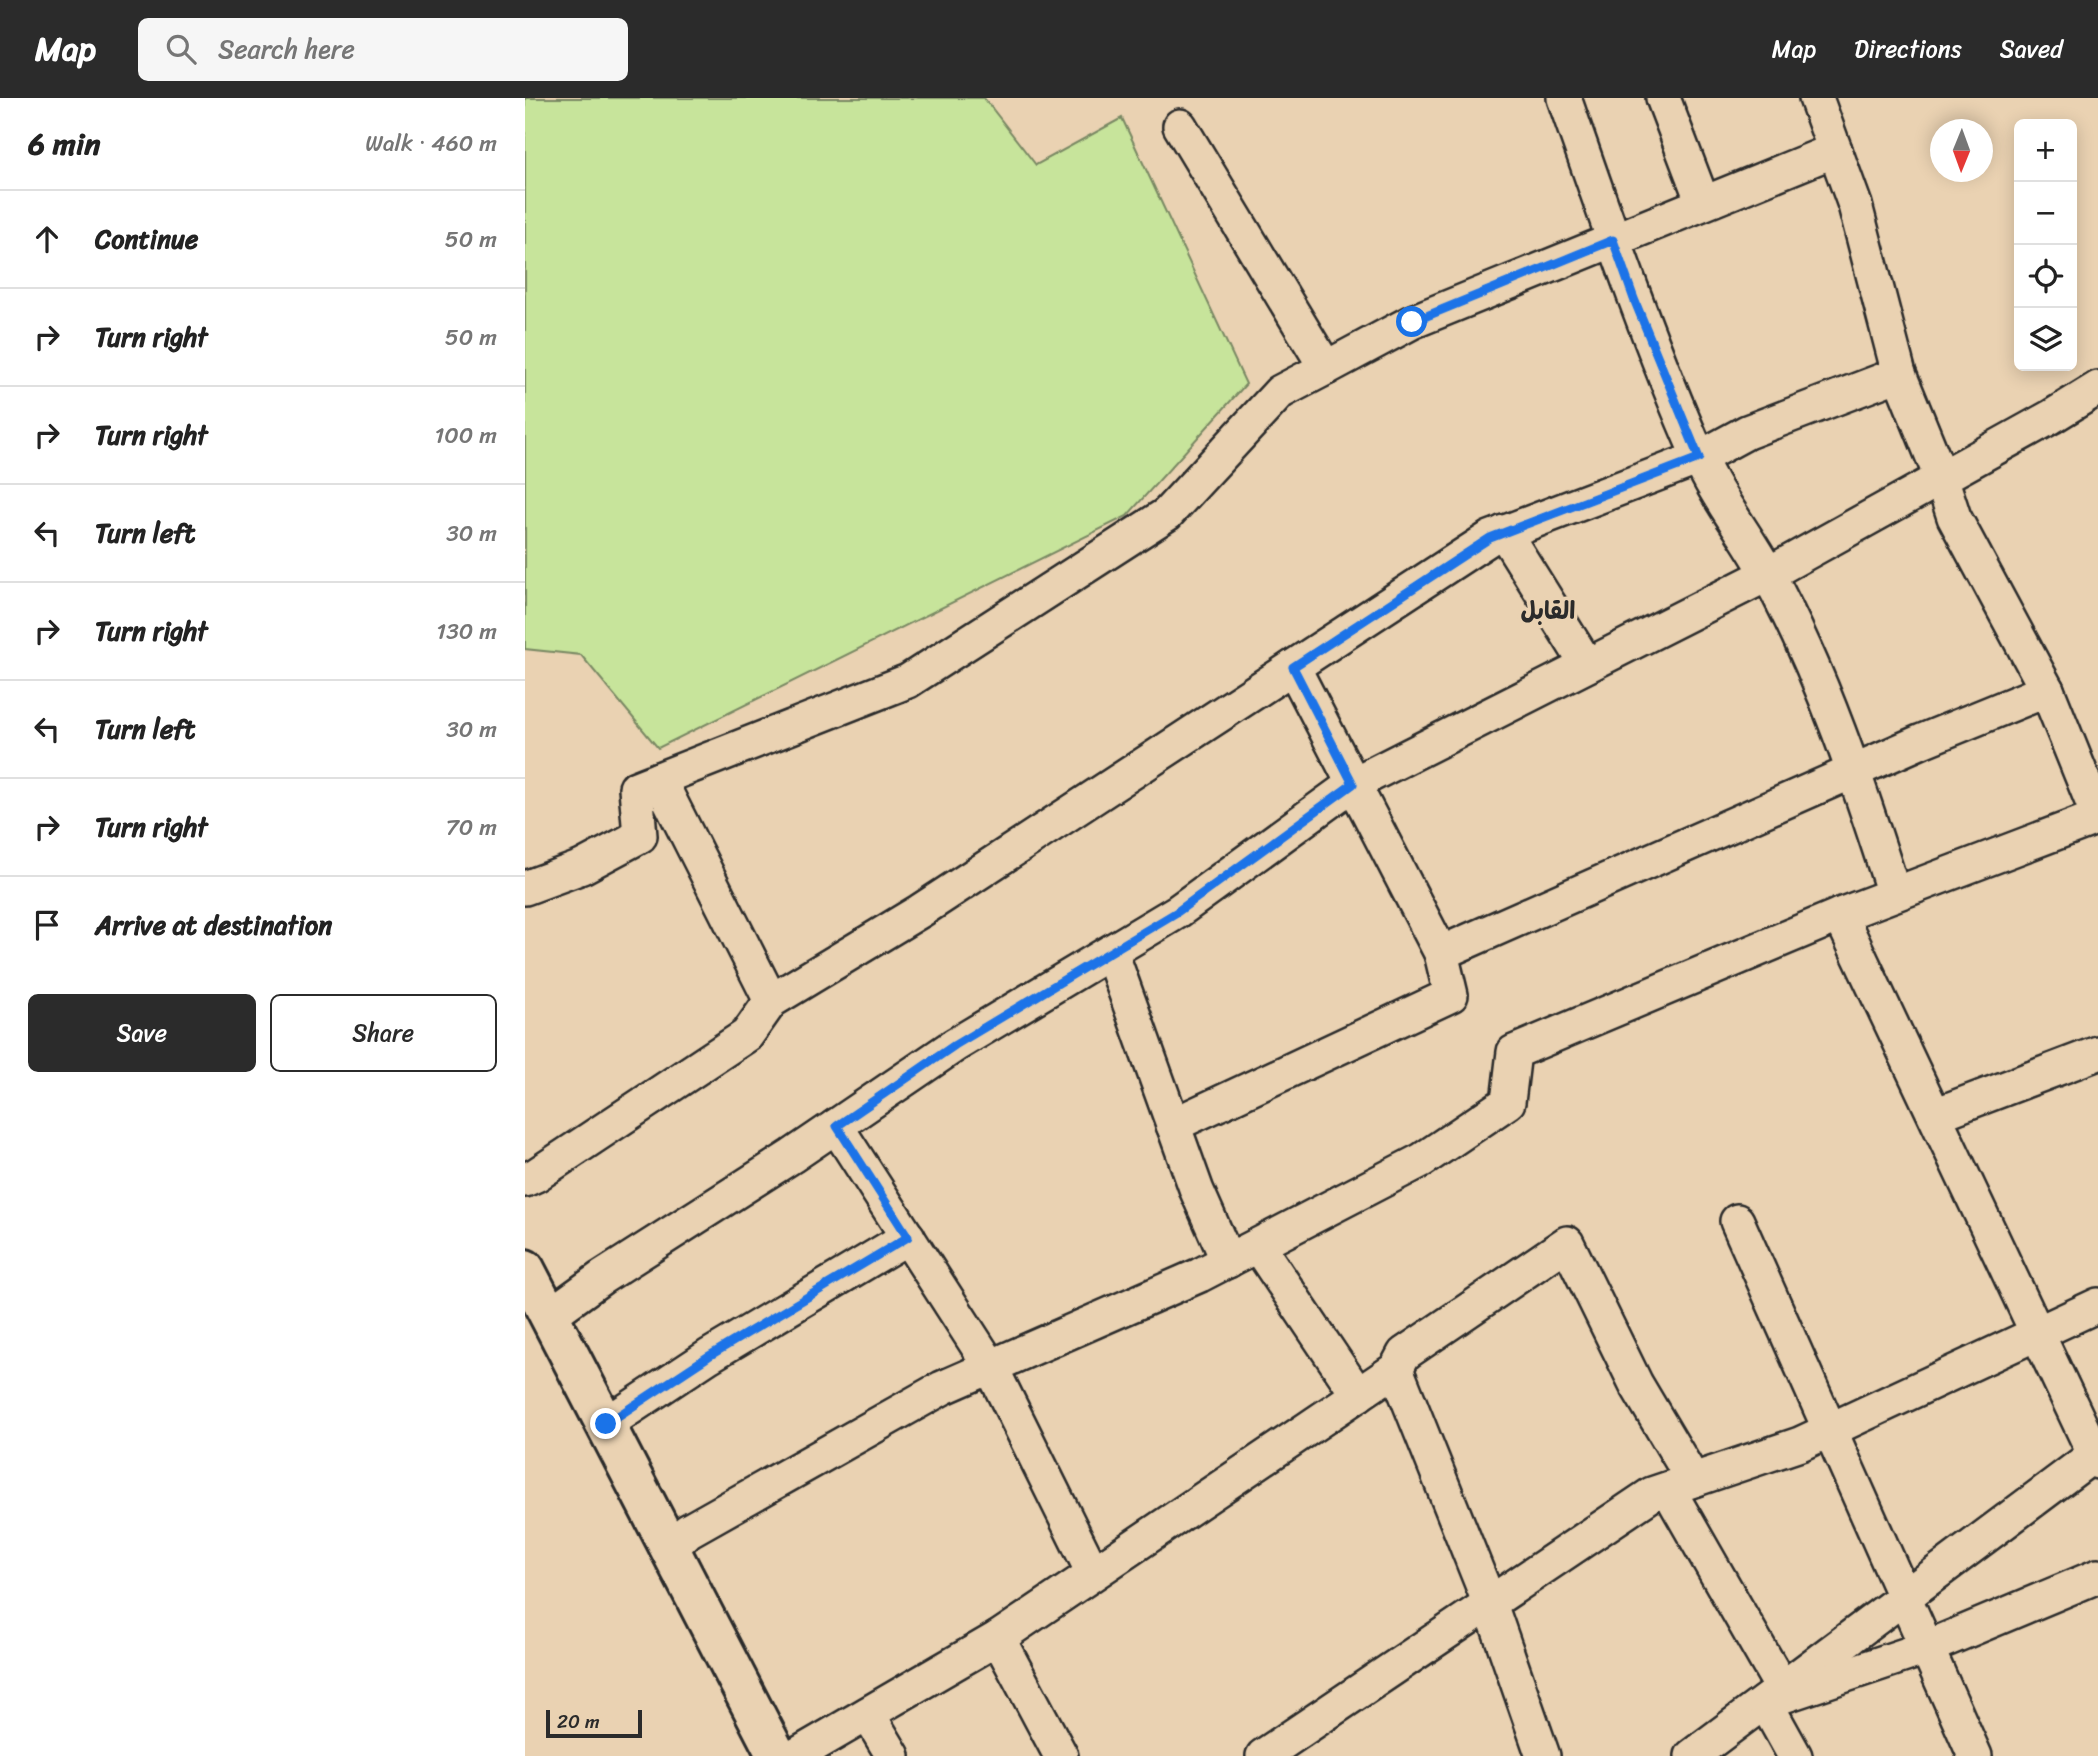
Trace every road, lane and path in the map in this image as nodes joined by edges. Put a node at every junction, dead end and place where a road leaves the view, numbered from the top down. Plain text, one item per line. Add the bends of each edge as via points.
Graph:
1 (1564, 98) edge
2 (1663, 98) edge
3 (1816, 98) edge
4 (1179, 126) dead end
5 (1835, 150) junction
6 (1703, 203) junction
7 (1613, 240) junction
8 (1326, 368) junction
9 (1899, 374) junction
10 (2098, 388) edge
11 (1699, 458) junction
12 (1941, 477) junction
13 (1504, 532) junction
14 (1768, 574) junction
15 (1587, 665) junction
16 (1293, 667) junction
17 (2047, 690) junction
18 (1855, 771) junction
19 (659, 779) junction
20 (1353, 784) junction
21 (2098, 816) edge
22 (525, 888) edge
23 (1894, 894) junction
24 (1840, 915) junction
25 (1111, 952) junction
26 (1441, 953) junction
27 (771, 1001) junction
28 (2098, 1053) edge
29 (1935, 1115) junction
30 (1173, 1125) junction
31 (837, 1126) junction
32 (525, 1180) edge
33 (1737, 1221) dead end
34 (908, 1237) junction
35 (1258, 1246) junction
36 (1228, 1261) junction
37 (525, 1269) edge
38 (525, 1285) edge
39 (2098, 1305) edge
40 (550, 1315) junction
41 (2036, 1334) junction
42 (991, 1367) junction
43 (1396, 1370) junction
44 (1358, 1395) junction
45 (606, 1424) junction
46 (1830, 1430) junction
47 (2096, 1457) edge
48 (1681, 1484) junction
49 (670, 1549) junction
50 (1093, 1573) junction
51 (2098, 1576) edge
52 (1904, 1598) junction
53 (1490, 1604) junction
54 (998, 1638) junction
55 (1926, 1648) junction
56 (1774, 1695) junction
57 (868, 1714) junction
58 (1309, 1743) edge
59 (777, 1756) edge
60 (795, 1756) edge
61 (893, 1756) edge
62 (1061, 1756) edge
63 (1263, 1756) edge
64 (1543, 1756) edge
65 (1692, 1756) edge
66 (1795, 1756) edge
67 (1975, 1756) edge

1 - 7 street
2 - 6 street
3 - 5 street
4 - 8 street
5 - 6 street
5 - 9 street
6 - 7 street
7 - 8 street via 1412,322
7 - 11 street
8 - 19 street via 1280,392 1167,514 908,681
9 - 11 street via 1747,432
9 - 12 street
10 - 12 street
11 - 13 street
11 - 14 street
12 - 14 street
12 - 17 street via 1954,517
13 - 15 street
13 - 16 street
14 - 15 street
14 - 18 street via 1818,675
15 - 20 street
16 - 20 street
16 - 27 street via 921,911
17 - 18 street
17 - 21 street
18 - 23 street
18 - 26 street
19 - 22 street via 636,788 640,836 582,867
19 - 27 street
20 - 25 street via 1177,912
20 - 26 street
21 - 23 street
23 - 24 street
24 - 29 street
24 - 35 street via 1514,1052 1508,1101 1422,1160
25 - 30 street
25 - 31 street via 955,1045
26 - 30 street via 1451,995
27 - 32 street via 747,1035
28 - 29 street
29 - 41 street
30 - 36 street
31 - 34 street
31 - 40 street
33 - 46 street
34 - 42 street
34 - 45 street via 709,1356
35 - 36 street
35 - 44 street
36 - 42 street
37 - 40 street
38 - 40 street
39 - 41 street
40 - 45 street
41 - 46 street
41 - 47 street
42 - 49 street via 942,1388 688,1531
42 - 50 street
43 - 44 street
43 - 48 street via 1404,1354 1567,1242
43 - 53 street
44 - 50 street
45 - 49 street
46 - 48 street
46 - 52 street
47 - 52 street
48 - 53 street via 1652,1494
48 - 56 street
49 - 59 street
50 - 54 street
51 - 55 street
52 - 55 street
52 - 56 street
53 - 58 street
53 - 64 street
54 - 57 street
54 - 62 street
55 - 56 street
55 - 67 street
56 - 65 street
56 - 66 street
57 - 60 street
57 - 61 street
58 - 63 street

